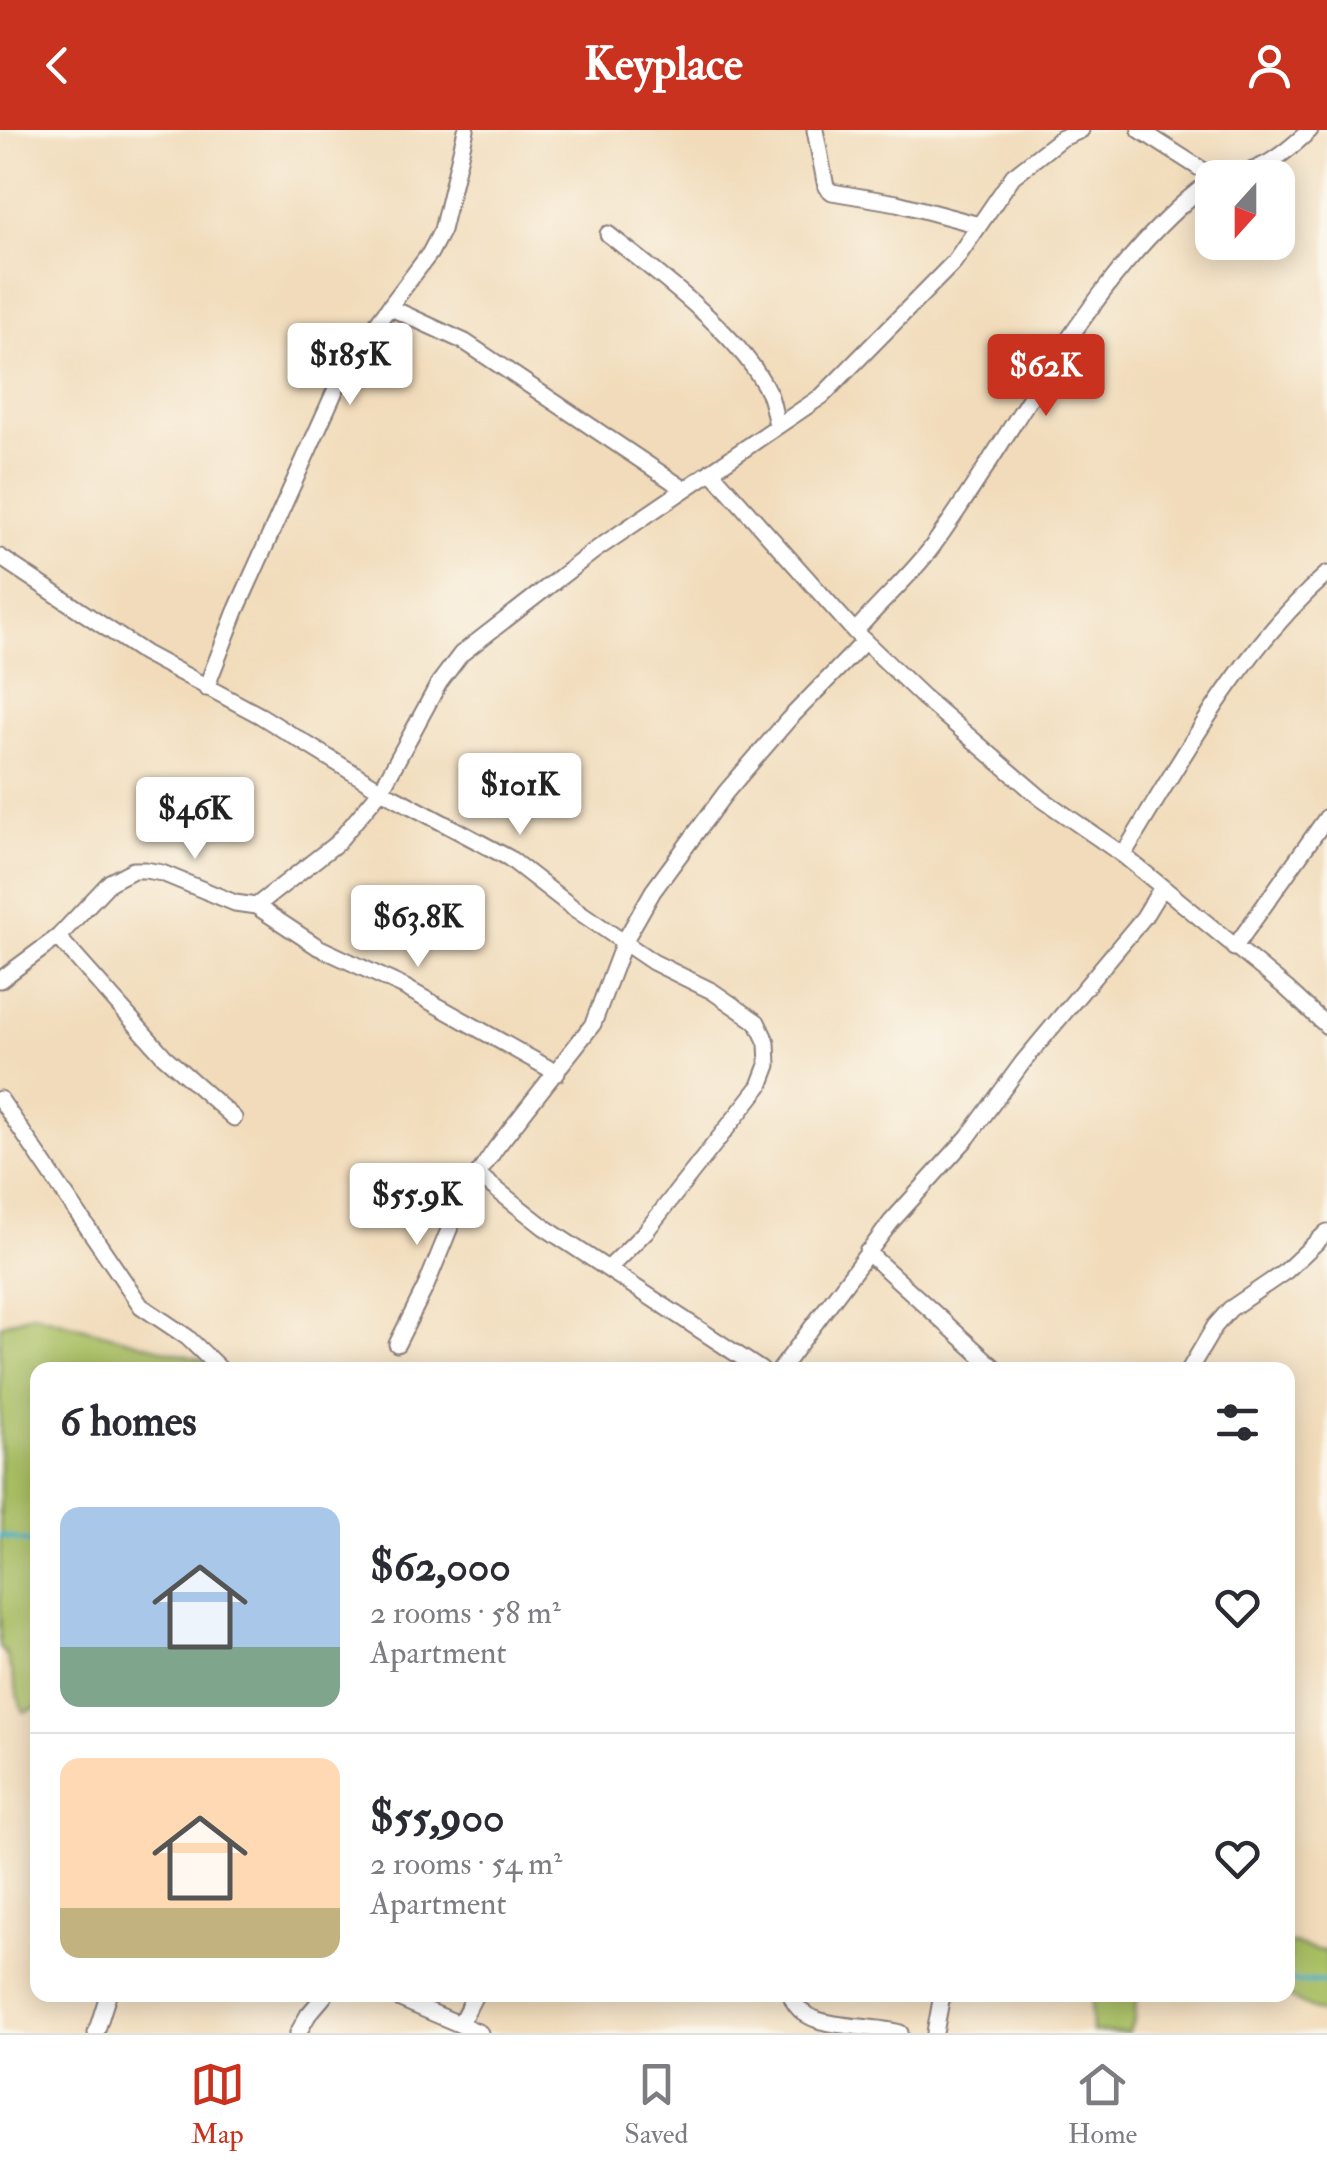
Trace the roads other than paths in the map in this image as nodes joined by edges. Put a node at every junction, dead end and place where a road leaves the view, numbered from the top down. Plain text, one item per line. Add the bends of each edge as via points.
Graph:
1 (466, 130) edge
2 (815, 130) edge
3 (1081, 130) edge
4 (1140, 130) edge
5 (1310, 130) edge
6 (1275, 160) edge
7 (1195, 165) edge
8 (1195, 192) edge
9 (979, 225) junction
10 (608, 234) dead end
11 (389, 307) junction
12 (777, 424) junction
13 (711, 470) junction
14 (684, 489) junction
15 (0, 558) edge
16 (1327, 574) edge
17 (860, 636) junction
18 (206, 688) junction
19 (382, 790) junction
20 (1327, 817) edge
21 (1123, 855) junction
22 (1161, 889) junction
23 (256, 906) junction
24 (58, 937) junction
25 (624, 942) junction
26 (1234, 948) junction
27 (0, 980) edge
28 (1327, 1026) edge
29 (558, 1073) junction
30 (0, 1099) edge
31 (234, 1118) dead end
32 (478, 1176) junction
33 (1327, 1232) edge
34 (867, 1252) junction
35 (609, 1268) junction
36 (397, 1344) dead end
37 (213, 1362) edge
38 (748, 1362) edge
39 (786, 1362) edge
40 (988, 1362) edge
41 (1194, 1362) edge
42 (106, 2002) edge
43 (320, 2002) edge
44 (408, 2002) edge
45 (471, 2002) edge
46 (793, 2002) edge
47 (941, 2002) edge
48 (460, 2024) junction
49 (96, 2033) edge
50 (298, 2033) edge
51 (480, 2033) edge
52 (900, 2033) edge
53 (935, 2033) edge

1 - 11 street via 442,230
2 - 9 street via 832,192
3 - 9 street via 1013,176
4 - 7 street
5 - 6 street
8 - 17 street via 1118,276 930,550
9 - 12 street via 954,262 822,396
10 - 12 street via 747,360 770,394
11 - 14 street via 465,342
11 - 18 street via 348,362 324,410
12 - 13 street
13 - 14 street
13 - 17 street
14 - 19 street via 460,654
15 - 18 street
16 - 21 street via 1256,648
17 - 21 street via 1042,799
17 - 25 street via 726,792 652,891
18 - 19 street
19 - 23 street via 336,843
19 - 25 street via 509,858
20 - 26 street
21 - 22 street
22 - 26 street
22 - 34 street via 968,1138
23 - 24 street via 162,873 133,870 110,882
23 - 29 street via 318,946
24 - 27 street
24 - 31 street via 164,1056
25 - 29 street via 593,1024
25 - 35 street via 756,1022 768,1065 750,1102
26 - 28 street
29 - 32 street
30 - 37 street via 141,1306
32 - 35 street
32 - 36 street
33 - 41 street via 1230,1310
34 - 39 street
34 - 40 street
35 - 38 street
42 - 49 street
43 - 50 street
44 - 48 street
45 - 48 street
46 - 52 street via 810,2024 830,2030
47 - 53 street
48 - 51 street

